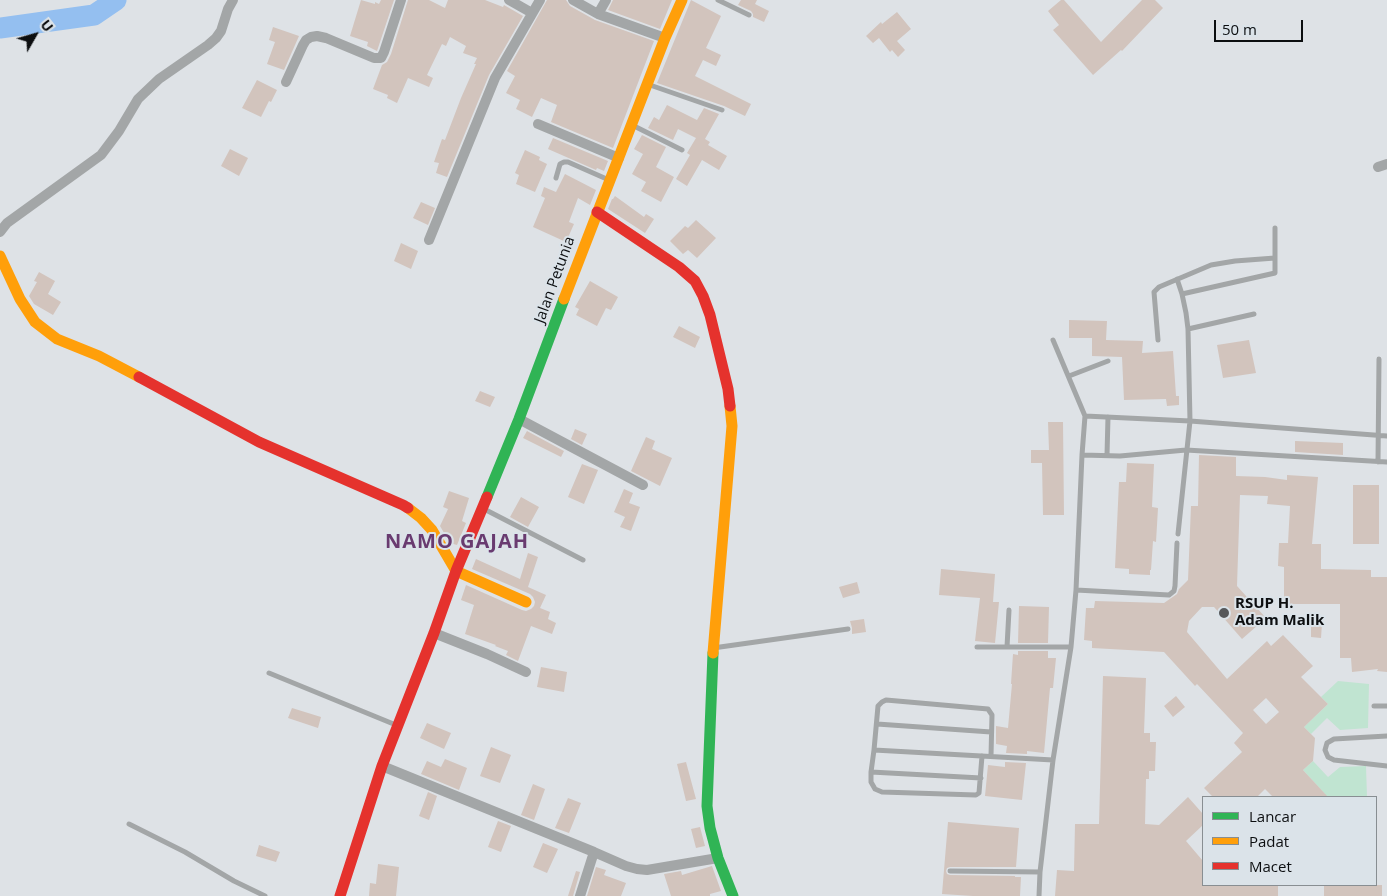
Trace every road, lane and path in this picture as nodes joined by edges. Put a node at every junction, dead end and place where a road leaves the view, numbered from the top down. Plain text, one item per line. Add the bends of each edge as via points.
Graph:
1 (233, 0) edge
2 (400, 0) edge
3 (509, 0) edge
4 (540, 0) edge
5 (573, 0) edge
6 (606, 0) edge
7 (682, 0) edge
8 (718, 0) edge
9 (532, 13) junction
10 (598, 14) junction
11 (749, 16) dead end
12 (665, 38) junction
13 (286, 82) dead end
14 (647, 84) junction
15 (722, 110) dead end
16 (538, 124) dead end
17 (631, 125) junction
18 (682, 150) dead end
19 (619, 158) junction
20 (556, 178) dead end
21 (609, 180) junction
22 (597, 212) junction
23 (1276, 228) dead end
24 (0, 232) edge
25 (429, 240) dead end
26 (0, 256) edge
27 (1275, 258) junction
28 (1177, 278) junction
29 (1182, 294) junction
30 (1254, 314) dead end
31 (1188, 329) junction
32 (1053, 340) dead end
33 (1158, 340) dead end
34 (1379, 359) dead end
35 (1108, 361) dead end
36 (1069, 376) junction
37 (1085, 416) junction
38 (1108, 417) junction
39 (519, 419) junction
40 (1190, 421) junction
41 (1379, 436) junction
42 (1387, 436) edge
43 (1186, 450) junction
44 (1082, 455) junction
45 (1107, 455) junction
46 (1378, 462) junction
47 (1387, 462) edge
48 (643, 485) dead end
49 (481, 508) junction
50 (1178, 534) dead end
51 (1177, 543) dead end
52 (582, 560) dead end
53 (456, 570) junction
54 (1076, 590) junction
55 (526, 602) dead end
56 (1009, 610) dead end
57 (848, 629) dead end
58 (434, 633) junction
59 (977, 647) dead end
60 (1007, 647) junction
61 (1071, 647) junction
62 (713, 648) junction
63 (526, 672) dead end
64 (269, 673) dead end
65 (1374, 706) dead end
66 (1387, 706) edge
67 (877, 724) junction
68 (398, 726) junction
69 (991, 732) junction
70 (1387, 736) edge
71 (874, 750) junction
72 (982, 756) junction
73 (991, 756) junction
74 (1053, 760) junction
75 (382, 766) junction
76 (1387, 766) edge
77 (871, 772) junction
78 (981, 778) junction
79 (129, 824) dead end
80 (594, 852) junction
81 (718, 858) junction
82 (950, 871) dead end
83 (1040, 872) junction
84 (265, 896) edge
85 (340, 896) edge
86 (580, 896) edge
87 (733, 896) edge
88 (1039, 896) edge

1 - 24 street via 216,38 159,79 138,99 101,155 7,223
2 - 13 street via 380,58 326,38 311,37 306,40
3 - 9 street
4 - 9 street
5 - 10 street
6 - 10 street
7 - 12 street, Jalan Petunia
8 - 11 lane
9 - 25 street via 489,94
10 - 12 street
12 - 14 street, Jalan Petunia
14 - 15 lane
14 - 17 street, Jalan Petunia
16 - 19 street
17 - 18 lane
17 - 19 street, Jalan Petunia
19 - 21 street, Jalan Petunia
20 - 21 lane via 560,164 568,162
21 - 22 street, Jalan Petunia
22 - 39 street, Jalan Petunia
22 - 62 street via 685,272 695,282 710,315 728,389 732,426
23 - 27 lane
26 - 53 street via 35,322 57,339 99,356 259,442 403,506 432,530
27 - 28 lane via 1211,265
27 - 29 lane via 1275,273
28 - 29 lane
28 - 33 lane via 1154,292
29 - 31 lane
30 - 31 lane
31 - 40 lane
32 - 36 lane
34 - 41 lane
35 - 36 lane
36 - 37 lane
37 - 38 lane
37 - 44 lane
38 - 40 lane
38 - 45 lane
39 - 48 street
39 - 49 street, Jalan Petunia
40 - 41 lane
40 - 43 lane
41 - 42 lane
41 - 46 lane
43 - 45 lane
43 - 46 lane
43 - 50 lane
44 - 45 lane
44 - 54 lane
46 - 47 lane
49 - 52 lane
49 - 53 street, Jalan Petunia
51 - 54 lane via 1175,586 1169,595
53 - 55 street
53 - 58 street, Jalan Petunia
54 - 61 lane
56 - 60 lane
57 - 62 lane
58 - 63 street
58 - 68 street, Jalan Petunia
59 - 60 lane
60 - 61 lane
61 - 74 lane
62 - 81 street via 707,806
64 - 68 lane
65 - 66 lane
67 - 69 lane
67 - 69 lane via 878,706 886,700 988,709 992,715
67 - 71 lane
68 - 75 street, Jalan Petunia
69 - 73 lane
70 - 76 lane via 1334,739 1325,750 1334,760
71 - 72 lane
71 - 77 lane
72 - 73 lane
72 - 78 lane
73 - 74 lane
74 - 83 lane
75 - 80 street
75 - 85 street, Jalan Petunia
77 - 78 lane
77 - 78 lane via 871,782 882,792 976,795
79 - 84 lane
80 - 81 street via 626,866 647,870
80 - 86 street
81 - 87 street
82 - 83 lane
83 - 88 lane

